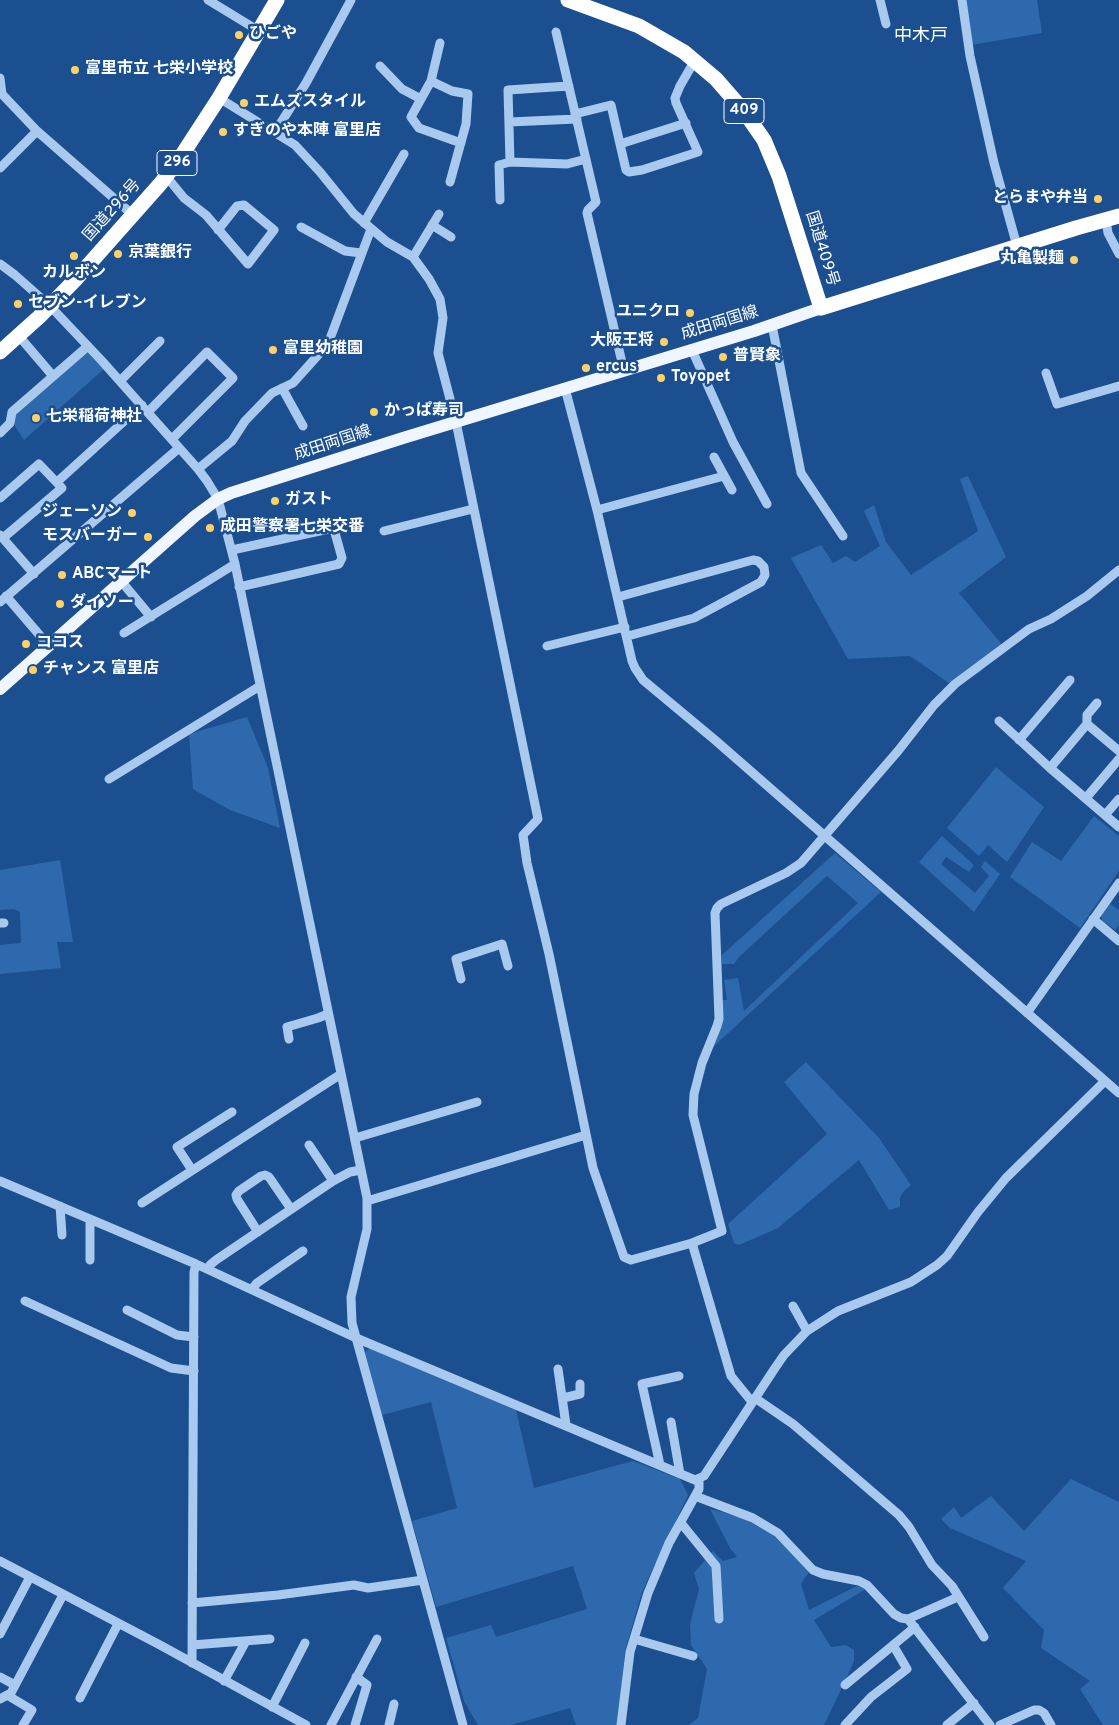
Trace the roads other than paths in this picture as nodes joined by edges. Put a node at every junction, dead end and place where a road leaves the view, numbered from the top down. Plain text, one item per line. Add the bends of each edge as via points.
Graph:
1 (208, 0) edge
2 (277, 0) edge
3 (351, 0) edge
4 (568, 0) edge
5 (880, 0) edge
6 (962, 0) edge
7 (886, 24) dead end
8 (259, 31) junction
9 (556, 32) dead end
10 (440, 44) dead end
11 (695, 60) junction
12 (380, 66) dead end
13 (0, 78) edge
14 (431, 81) junction
15 (569, 86) junction
16 (219, 98) junction
17 (421, 99) junction
18 (576, 116) junction
19 (509, 122) junction
20 (686, 124) junction
21 (38, 131) junction
22 (275, 132) junction
23 (461, 143) junction
24 (620, 144) junction
25 (404, 154) dead end
26 (586, 159) junction
27 (510, 162) junction
28 (0, 168) edge
29 (166, 176) junction
30 (450, 182) dead end
31 (500, 200) dead end
32 (439, 214) dead end
33 (132, 215) junction
34 (1112, 218) edge
35 (432, 225) junction
36 (367, 226) junction
37 (301, 227) dead end
38 (218, 230) junction
39 (451, 237) dead end
40 (1017, 246) junction
41 (361, 253) junction
42 (1119, 254) edge
43 (413, 256) junction
44 (0, 264) edge
45 (50, 306) junction
46 (820, 308) junction
47 (772, 324) junction
48 (18, 335) junction
49 (160, 341) dead end
50 (88, 346) junction
51 (692, 350) junction
52 (0, 352) edge
53 (624, 371) junction
54 (1046, 372) dead end
55 (53, 376) junction
56 (120, 381) junction
57 (1119, 386) edge
58 (282, 388) junction
59 (565, 388) junction
60 (145, 408) junction
61 (456, 422) junction
62 (303, 426) dead end
63 (0, 432) edge
64 (172, 439) junction
65 (179, 448) junction
66 (714, 457) dead end
67 (198, 469) junction
68 (724, 476) junction
69 (57, 482) junction
70 (732, 490) dead end
71 (0, 498) edge
72 (218, 499) junction
73 (767, 504) dead end
74 (474, 508) junction
75 (597, 510) junction
76 (384, 531) dead end
77 (843, 536) dead end
78 (1, 537) edge
79 (232, 550) junction
80 (234, 564) junction
81 (1119, 570) edge
82 (34, 574) junction
83 (121, 581) junction
84 (239, 587) junction
85 (618, 597) junction
86 (3, 599) edge
87 (151, 617) junction
88 (626, 631) junction
89 (124, 633) dead end
90 (48, 646) junction
91 (547, 646) dead end
92 (1070, 680) dead end
93 (260, 686) junction
94 (0, 689) edge
95 (1097, 703) dead end
96 (1000, 721) dead end
97 (1087, 724) junction
98 (1018, 740) junction
99 (1119, 751) edge
100 (1119, 759) edge
101 (1050, 768) junction
102 (109, 780) dead end
103 (1086, 798) junction
104 (1119, 799) edge
105 (1105, 815) junction
106 (1119, 827) edge
107 (825, 836) junction
108 (1119, 883) edge
109 (1093, 919) junction
110 (1119, 941) edge
111 (508, 966) dead end
112 (461, 979) dead end
113 (1027, 1013) junction
114 (328, 1014) junction
115 (289, 1039) dead end
116 (341, 1074) junction
117 (1105, 1081) junction
118 (1119, 1093) edge
119 (477, 1102) dead end
120 (232, 1112) dead end
121 (586, 1135) junction
122 (355, 1138) junction
123 (309, 1145) dead end
124 (192, 1170) junction
125 (362, 1170) junction
126 (0, 1181) edge
127 (333, 1181) junction
128 (367, 1201) junction
129 (142, 1203) dead end
130 (60, 1206) junction
131 (291, 1209) junction
132 (90, 1219) junction
133 (258, 1232) junction
134 (62, 1235) dead end
135 (692, 1243) junction
136 (303, 1251) dead end
137 (90, 1260) dead end
138 (196, 1264) junction
139 (209, 1270) junction
140 (252, 1289) junction
141 (25, 1302) dead end
142 (793, 1306) dead end
143 (127, 1310) dead end
144 (807, 1331) junction
145 (194, 1337) junction
146 (356, 1338) junction
147 (558, 1369) dead end
148 (194, 1371) junction
149 (679, 1376) dead end
150 (580, 1384) dead end
151 (563, 1398) junction
152 (753, 1400) junction
153 (671, 1421) dead end
154 (566, 1425) junction
155 (660, 1465) junction
156 (680, 1474) junction
157 (699, 1479) junction
158 (695, 1496) junction
159 (681, 1522) junction
160 (0, 1561) edge
161 (30, 1577) junction
162 (423, 1580) junction
163 (63, 1595) junction
164 (958, 1597) junction
165 (192, 1603) junction
166 (908, 1619) junction
167 (718, 1620) dead end
168 (118, 1624) junction
169 (915, 1627) junction
170 (0, 1634) edge
171 (984, 1637) dead end
172 (270, 1639) dead end
173 (377, 1639) dead end
174 (634, 1639) junction
175 (246, 1641) junction
176 (305, 1643) dead end
177 (192, 1645) junction
178 (893, 1645) junction
179 (694, 1656) dead end
180 (192, 1663) junction
181 (0, 1677) edge
182 (356, 1678) junction
183 (224, 1681) junction
184 (845, 1685) dead end
185 (15, 1686) junction
186 (4, 1697) edge
187 (80, 1698) dead end
188 (974, 1703) junction
189 (394, 1704) dead end
190 (272, 1707) junction
191 (23, 1725) edge
192 (306, 1725) edge
193 (331, 1725) edge
194 (355, 1725) edge
195 (389, 1725) edge
196 (463, 1725) edge
197 (621, 1725) edge
198 (845, 1725) edge
199 (947, 1725) edge
200 (990, 1725) edge
201 (1000, 1725) edge
202 (1052, 1725) edge

1 - 8 street
2 - 8 highway, 国道296号 / 296
3 - 22 street
4 - 11 highway, 国道409号 / 409 via 638,26
5 - 7 street
6 - 40 street via 970,56
8 - 16 highway, 国道296号 / 296
9 - 15 street
10 - 14 street
11 - 20 street via 676,98
11 - 46 highway, 国道409号 / 409 via 729,93 764,140 789,203
12 - 17 street via 402,88
13 - 21 street via 2,94
14 - 17 street
14 - 23 street via 468,94
15 - 18 street
15 - 19 street via 508,90
16 - 22 street
16 - 29 highway, 国道296号 / 296
17 - 23 street via 411,117 419,128
18 - 19 street
18 - 24 street via 610,105
18 - 26 street
19 - 27 street
20 - 24 street
20 - 24 street via 698,152 685,157 628,172
21 - 28 street
21 - 33 street
22 - 36 street via 295,144
23 - 30 street
25 - 36 street
26 - 27 street via 567,164
26 - 53 street via 596,202 587,213
27 - 31 street via 499,165
29 - 33 highway, 国道296号 / 296
29 - 38 street
32 - 35 street
33 - 45 highway, 国道296号 / 296
34 - 40 highway, 国道409号
34 - 42 street via 1108,232
35 - 39 street
35 - 43 street
36 - 41 street
36 - 43 street
37 - 41 street via 345,251
38 - 38 street via 248,264 274,230 244,205 237,206
40 - 46 highway, 国道409号
41 - 58 street via 328,344 293,383
43 - 61 street via 440,299 443,318 438,353
44 - 45 street
45 - 48 highway, 国道296号 / 296
45 - 50 street
46 - 47 main road, 成田両国線
47 - 51 main road, 成田両国線
47 - 77 street via 801,473
48 - 52 highway, 国道296号 / 296
48 - 55 street
49 - 56 street
50 - 55 street
50 - 56 street
51 - 53 main road, 成田両国線
51 - 73 street via 733,442
53 - 59 main road, 成田両国線
54 - 57 street via 1058,404
55 - 63 street via 12,412 10,423
56 - 60 street
58 - 62 street
58 - 67 street via 272,393 245,421 232,441
59 - 61 main road, 成田両国線
59 - 75 street
60 - 64 street
60 - 64 street via 207,352 233,378
60 - 69 street
61 - 72 main road, 成田両国線
61 - 74 street
64 - 65 street
65 - 67 street
65 - 82 street
66 - 68 street
67 - 72 street
68 - 70 street
68 - 75 street
69 - 71 street via 39,464
69 - 78 street via 62,488
72 - 79 street
72 - 83 main road, 成田両国線
74 - 76 street
74 - 121 street via 538,819 523,835 527,863
75 - 85 street
78 - 82 street
79 - 80 street
79 - 84 street via 329,528 335,533 342,558 339,564
80 - 84 street
80 - 87 street
81 - 107 street via 1087,596 1051,619 1029,628 954,684
82 - 86 street
83 - 87 street
83 - 90 main road, 成田両国線
84 - 93 street
85 - 88 street
85 - 88 street via 753,560 761,562 764,567 762,582 694,618
86 - 90 street
87 - 89 street
88 - 91 street
88 - 107 street via 635,668 650,687
90 - 94 main road, 成田両国線
92 - 98 street
93 - 102 street
93 - 114 street
95 - 97 street via 1087,715
96 - 98 street
97 - 99 street
97 - 101 street
98 - 101 street
100 - 103 street
101 - 103 street
103 - 105 street
104 - 105 street
105 - 106 street
107 - 113 street
107 - 135 street via 801,863 721,904 715,913 718,1018 700,1070 693,1115 722,1231
108 - 109 street
109 - 110 street
109 - 113 street
111 - 112 street via 502,944 456,959
113 - 117 street
114 - 115 street via 287,1027
114 - 116 street
116 - 122 street
116 - 124 street
117 - 118 street
117 - 144 street via 1006,1178 937,1265 911,1282 838,1311
119 - 122 street
120 - 124 street via 177,1147
121 - 128 street
121 - 135 street via 593,1168 624,1257 631,1260
122 - 125 street
123 - 127 street
124 - 129 street
125 - 127 street
125 - 128 street
126 - 130 street
127 - 131 street
128 - 146 street via 367,1229 352,1297 352,1323
130 - 132 street
130 - 134 street
131 - 133 street
131 - 133 street via 265,1176 239,1191 237,1199
132 - 137 street
132 - 138 street
133 - 139 street via 216,1260
135 - 152 street via 731,1376
136 - 140 street
138 - 139 street
138 - 145 street
139 - 140 street
140 - 146 street
141 - 148 street via 171,1368
142 - 144 street
143 - 145 street via 177,1335
144 - 152 street via 784,1355
145 - 148 street
146 - 154 street
146 - 162 street
147 - 151 street
148 - 165 street
149 - 155 street via 642,1384
150 - 151 street via 580,1394
151 - 154 street
152 - 157 street
152 - 164 street via 793,1424 899,1515
153 - 156 street
154 - 155 street
155 - 156 street
156 - 157 street
157 - 158 street
158 - 159 street
158 - 166 street via 753,1518 778,1533 814,1570 867,1585 894,1614
159 - 167 street via 716,1566
159 - 174 street via 648,1593
160 - 161 street
161 - 163 street
161 - 170 street
162 - 165 street via 368,1588 354,1585
162 - 196 street
163 - 168 street
163 - 185 street
164 - 166 street
164 - 171 street
165 - 177 street
166 - 169 street
168 - 180 street
168 - 187 street
169 - 178 street
169 - 188 street
172 - 175 street
173 - 182 street
174 - 179 street
174 - 197 street
175 - 177 street
175 - 183 street
176 - 190 street
177 - 180 street
178 - 184 street
178 - 198 street via 906,1669 871,1697
180 - 183 street
181 - 185 street
182 - 193 street
182 - 194 street via 367,1685
183 - 190 street
185 - 186 street
186 - 191 street via 32,1710
188 - 199 street
188 - 200 street
189 - 195 street
190 - 192 street
201 - 202 street via 1034,1710 1044,1713

